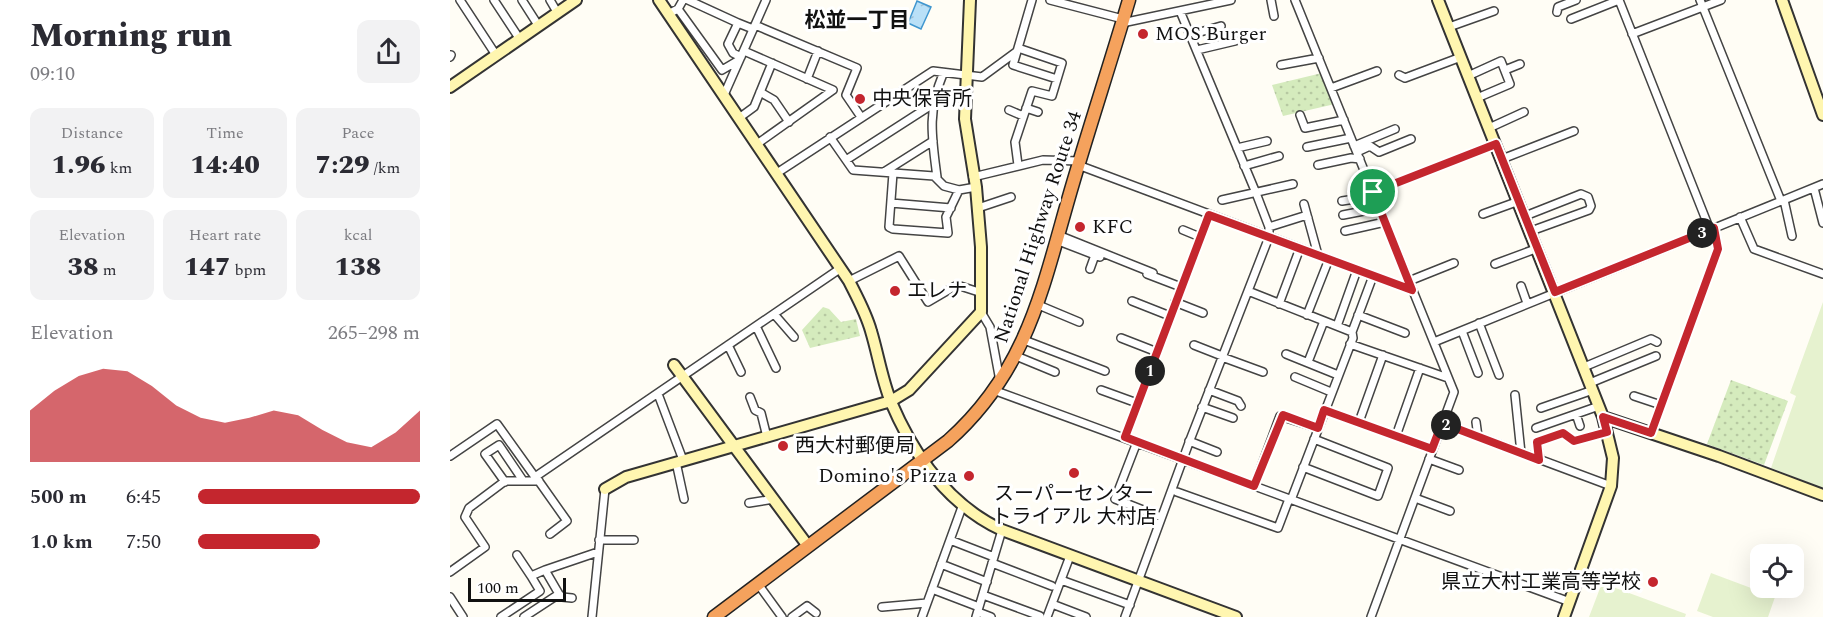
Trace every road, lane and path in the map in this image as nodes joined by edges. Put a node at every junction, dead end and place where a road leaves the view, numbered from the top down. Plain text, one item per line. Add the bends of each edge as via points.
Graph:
1 (460, 0) edge
2 (494, 0) edge
3 (522, 0) edge
4 (550, 0) edge
5 (576, 0) edge
6 (659, 0) edge
7 (683, 0) edge
8 (688, 0) edge
9 (766, 0) edge
10 (970, 0) edge
11 (1032, 0) edge
12 (1050, 0) edge
13 (1129, 0) edge
14 (1231, 0) edge
15 (1271, 0) edge
16 (1295, 0) edge
17 (1437, 0) edge
18 (1576, 0) edge
19 (1619, 0) edge
20 (1721, 0) edge
21 (1782, 0) edge
22 (1061, 1) edge
23 (1701, 4) edge
24 (673, 11) junction
25 (1180, 11) junction
26 (1494, 11) dead end
27 (557, 12) junction
28 (1557, 12) dead end
29 (1275, 16) dead end
30 (1571, 19) dead end
31 (1123, 21) junction
32 (738, 23) junction
33 (538, 25) junction
34 (1221, 26) dead end
35 (754, 27) junction
36 (1449, 27) junction
37 (1632, 34) junction
38 (1190, 35) junction
39 (519, 38) junction
40 (1235, 41) dead end
41 (1017, 50) junction
42 (1197, 50) junction
43 (818, 51) junction
44 (496, 55) junction
45 (741, 56) junction
46 (1461, 57) junction
47 (1319, 58) junction
48 (772, 63) junction
49 (1520, 64) dead end
50 (1281, 66) dead end
51 (1505, 70) junction
52 (1377, 71) dead end
53 (943, 74) junction
54 (1399, 75) dead end
55 (967, 76) junction
56 (1468, 76) junction
57 (807, 79) junction
58 (1057, 80) junction
59 (450, 87) edge
60 (1331, 88) junction
61 (833, 90) junction
62 (760, 92) junction
63 (724, 95) junction
64 (846, 95) junction
65 (1477, 98) junction
66 (933, 104) junction
67 (1026, 108) junction
68 (1009, 110) dead end
69 (1038, 111) dead end
70 (1524, 112) dead end
71 (1823, 115) edge
72 (1023, 116) junction
73 (1300, 116) dead end
74 (861, 117) junction
75 (739, 118) junction
76 (1344, 120) junction
77 (789, 122) junction
78 (1489, 128) junction
79 (1395, 129) dead end
80 (1574, 131) dead end
81 (830, 137) junction
82 (1351, 138) junction
83 (1411, 139) dead end
84 (933, 141) junction
85 (1267, 141) dead end
86 (757, 144) junction
87 (1496, 144) junction
88 (1307, 147) dead end
89 (1237, 148) junction
90 (1357, 153) junction
91 (1279, 156) dead end
92 (1502, 159) junction
93 (846, 160) junction
94 (1079, 163) junction
95 (1018, 165) junction
96 (1318, 165) dead end
97 (1244, 166) junction
98 (777, 173) junction
99 (889, 173) junction
100 (937, 177) junction
101 (974, 182) junction
102 (1293, 184) dead end
103 (1823, 184) edge
104 (1814, 188) junction
105 (959, 190) junction
106 (1256, 193) junction
107 (1374, 194) junction
108 (1011, 197) dead end
109 (1222, 200) dead end
110 (1342, 201) dead end
111 (1519, 201) junction
112 (1782, 201) junction
113 (891, 203) junction
114 (1304, 204) dead end
115 (951, 208) junction
116 (978, 208) junction
117 (1379, 208) junction
118 (1483, 214) dead end
119 (1209, 215) junction
120 (1343, 215) dead end
121 (1525, 216) junction
122 (1740, 217) junction
123 (1308, 218) junction
124 (1385, 222) junction
125 (1823, 223) edge
126 (1269, 227) junction
127 (1712, 229) junction
128 (1183, 230) dead end
129 (1345, 231) dead end
130 (1531, 231) junction
131 (1793, 231) dead end
132 (1057, 237) junction
133 (1200, 237) junction
134 (1269, 237) junction
135 (1299, 248) junction
136 (1538, 248) junction
137 (1318, 255) junction
138 (1329, 259) junction
139 (1454, 263) dead end
140 (1495, 264) dead end
141 (841, 268) junction
142 (1090, 269) dead end
143 (1136, 270) dead end
144 (1357, 270) junction
145 (1154, 273) dead end
146 (1823, 274) edge
147 (1373, 276) junction
148 (849, 281) junction
149 (1408, 281) junction
150 (1521, 286) dead end
151 (1181, 287) junction
152 (1412, 290) junction
153 (1248, 291) junction
154 (1555, 292) junction
155 (982, 293) junction
156 (1131, 301) dead end
157 (1175, 302) junction
158 (1527, 303) junction
159 (1036, 304) junction
160 (1279, 304) junction
161 (981, 312) junction
162 (1203, 313) dead end
163 (774, 314) junction
164 (1307, 315) junction
165 (1358, 315) junction
166 (1170, 316) junction
167 (1324, 321) junction
168 (1079, 322) dead end
169 (1479, 323) junction
170 (756, 326) junction
171 (1337, 326) junction
172 (1462, 331) junction
173 (1352, 332) junction
174 (1405, 333) dead end
175 (794, 336) dead end
176 (1121, 338) dead end
177 (1024, 340) junction
178 (1434, 342) junction
179 (1657, 342) dead end
180 (1350, 344) junction
181 (728, 345) junction
182 (1194, 345) dead end
183 (1157, 352) junction
184 (1286, 354) dead end
185 (1383, 355) junction
186 (1222, 356) junction
187 (1656, 356) dead end
188 (1016, 357) junction
189 (1308, 362) junction
190 (674, 364) dead end
191 (1584, 367) junction
192 (776, 368) dead end
193 (1420, 368) junction
194 (1105, 371) dead end
195 (741, 372) dead end
196 (1055, 372) dead end
197 (1263, 372) dead end
198 (1478, 373) dead end
199 (685, 375) junction
200 (1338, 375) junction
201 (1499, 375) dead end
202 (1296, 377) dead end
203 (1448, 378) junction
204 (998, 387) junction
205 (1592, 387) junction
206 (1101, 390) dead end
207 (1209, 390) junction
208 (1331, 392) junction
209 (658, 394) junction
210 (1515, 394) dead end
211 (1634, 396) dead end
212 (750, 397) dead end
213 (891, 401) junction
214 (1137, 404) junction
215 (1241, 405) dead end
216 (1661, 405) junction
217 (1202, 407) junction
218 (1541, 408) dead end
219 (1324, 410) junction
220 (1601, 412) junction
221 (1576, 414) junction
222 (1233, 418) dead end
223 (1359, 422) junction
224 (1476, 422) dead end
225 (1442, 423) junction
226 (1580, 426) dead end
227 (1318, 428) junction
228 (1536, 428) dead end
229 (1607, 432) junction
230 (1651, 433) junction
231 (1396, 436) junction
232 (767, 437) junction
233 (1125, 437) junction
234 (1478, 437) junction
235 (1314, 439) junction
236 (1189, 441) junction
237 (1137, 442) junction
238 (735, 446) junction
239 (1432, 449) junction
240 (1217, 452) dead end
241 (1521, 453) junction
242 (450, 456) edge
243 (1183, 459) junction
244 (1429, 459) junction
245 (922, 460) junction
246 (1539, 460) junction
247 (680, 461) junction
248 (1303, 467) junction
249 (1459, 470) dead end
250 (522, 479) junction
251 (537, 479) junction
252 (505, 482) junction
253 (1254, 486) junction
254 (1611, 486) junction
255 (605, 489) joint
256 (1177, 492) dead end
257 (1823, 495) edge
258 (1416, 498) junction
259 (774, 499) junction
260 (1290, 499) junction
261 (684, 500) dead end
262 (749, 503) dead end
263 (962, 507) junction
264 (1450, 511) dead end
265 (1161, 517) junction
266 (1278, 528) junction
267 (1002, 530) junction
268 (1286, 532) dead end
269 (550, 534) dead end
270 (599, 540) junction
271 (634, 540) dead end
272 (950, 540) junction
273 (1401, 540) junction
274 (808, 546) junction
275 (598, 552) junction
276 (517, 555) dead end
277 (1070, 556) junction
278 (993, 560) junction
279 (941, 564) junction
280 (545, 570) junction
281 (450, 572) edge
282 (531, 576) junction
283 (1061, 580) junction
284 (1137, 581) junction
285 (987, 582) junction
286 (758, 584) junction
287 (1052, 586) dead end
288 (932, 589) junction
289 (983, 595) junction
290 (561, 596) junction
291 (450, 597) edge
292 (572, 598) dead end
293 (1570, 602) junction
294 (927, 603) junction
295 (554, 604) dead end
296 (1052, 604) junction
297 (1130, 605) junction
298 (882, 607) dead end
299 (978, 612) edge
300 (816, 613) dead end
301 (922, 615) edge
302 (1040, 616) edge
303 (463, 617) edge
304 (501, 617) edge
305 (524, 617) edge
306 (592, 617) edge
307 (714, 617) edge
308 (782, 617) edge
309 (792, 617) edge
310 (931, 617) edge
311 (992, 617) edge
312 (1047, 617) edge
313 (1086, 617) edge
314 (1125, 617) edge
315 (1236, 617) edge
316 (1371, 617) edge
317 (1564, 617) edge

1 - 44 street
2 - 39 street
3 - 33 street
4 - 27 street
5 - 27 street
6 - 24 street
7 - 24 street
8 - 32 street
9 - 35 street
10 - 55 street
11 - 41 street
12 - 22 street
13 - 31 highway, National Highway Route 34
14 - 25 street
15 - 29 street
16 - 47 street
17 - 36 street
18 - 28 street
19 - 30 street
19 - 37 street
20 - 23 street
21 - 71 street
22 - 31 street
23 - 37 street
23 - 112 street
24 - 45 street via 722,70
24 - 63 street
25 - 31 street
25 - 38 street
26 - 36 street
27 - 33 street
31 - 94 highway, National Highway Route 34
32 - 35 street
32 - 45 street via 728,44 733,54
33 - 39 street
34 - 38 street
35 - 43 street
35 - 45 street
36 - 46 street
37 - 127 street
38 - 42 street
39 - 44 street
40 - 42 street
41 - 55 street via 986,75
41 - 58 street via 1012,64
41 - 58 street via 1062,63
42 - 89 street
43 - 57 street
43 - 64 street via 856,68
44 - 59 street
45 - 48 street
45 - 63 street
46 - 54 street via 1405,78
46 - 56 street
47 - 50 street
47 - 60 street
48 - 57 street
48 - 62 street
49 - 51 street
51 - 56 street via 1501,61
51 - 65 street via 1510,84
52 - 60 street
53 - 55 street
53 - 66 street
53 - 74 street via 933,71
55 - 101 street via 965,119
56 - 65 street
57 - 61 street
58 - 67 street via 1052,96 1032,91
60 - 76 street
61 - 64 street
61 - 77 street
62 - 75 street via 754,107
62 - 77 street via 774,100
63 - 75 street
64 - 74 street
65 - 78 street
66 - 84 street
66 - 93 street
67 - 69 street
67 - 72 street
68 - 72 street
70 - 78 street
72 - 95 street via 1015,142
73 - 76 street via 1305,128
74 - 81 street
75 - 86 street
76 - 82 street
77 - 86 street
78 - 87 street
79 - 90 street
80 - 92 street
81 - 93 street
81 - 98 street
82 - 88 street
82 - 90 street
83 - 90 street via 1379,152 1370,146
84 - 99 street
84 - 100 street
85 - 89 street
86 - 98 street
87 - 92 street
87 - 107 street
89 - 97 street
90 - 96 street
90 - 107 street
91 - 97 street
92 - 111 street
93 - 99 street via 853,170
94 - 95 street via 1043,160
94 - 119 street
94 - 132 highway, National Highway Route 34
95 - 101 street
97 - 106 street
98 - 141 street
99 - 100 street
99 - 113 street
100 - 105 street via 944,186
101 - 105 street
101 - 116 street
102 - 106 street
103 - 104 street
104 - 112 street
104 - 125 street
105 - 115 street
106 - 109 street
106 - 126 street
107 - 110 street
107 - 117 street
108 - 116 street
111 - 118 street
111 - 121 street
112 - 122 street
112 - 131 street
113 - 115 street
113 - 115 street via 889,227 893,230 948,232 946,218
114 - 123 street
116 - 155 street
117 - 120 street
117 - 124 street
119 - 133 street
119 - 134 street
121 - 130 street
121 - 130 street via 1581,194 1588,197 1589,210
122 - 127 street
122 - 146 street via 1754,249
123 - 126 street
123 - 137 street
124 - 129 street
124 - 149 street
126 - 134 street
127 - 154 street
127 - 216 street via 1718,249
128 - 133 street
130 - 136 street
132 - 142 street via 1098,256
132 - 145 street
132 - 159 highway, National Highway Route 34
133 - 151 street
134 - 135 street
134 - 153 street
135 - 137 street
135 - 160 street
136 - 140 street
136 - 154 street
137 - 138 street
138 - 144 street
138 - 164 street
139 - 149 street
141 - 148 street
141 - 163 street
143 - 151 street
144 - 147 street
144 - 171 street
147 - 152 street
147 - 165 street
148 - 155 street via 899,256 928,302 957,285
148 - 213 street via 867,320
149 - 152 street
150 - 158 street
151 - 157 street
152 - 178 street
153 - 160 street
153 - 186 street
154 - 158 street
154 - 191 street
155 - 161 street
156 - 166 street
157 - 162 street
157 - 166 street
158 - 169 street
159 - 168 street
159 - 177 highway, National Highway Route 34
160 - 164 street
161 - 204 street via 990,327
161 - 213 street via 909,390
163 - 170 street
163 - 175 street
164 - 167 street
165 - 173 street
165 - 174 street
166 - 183 street
167 - 171 street
167 - 189 street
169 - 172 street
169 - 201 street
170 - 181 street
170 - 192 street
171 - 173 street
172 - 178 street
172 - 198 street
173 - 180 street
176 - 183 street
177 - 188 highway, National Highway Route 34
177 - 194 street
178 - 203 street
179 - 191 street via 1651,339
180 - 185 street
180 - 200 street
181 - 195 street
181 - 199 street
182 - 186 street
183 - 214 street
184 - 189 street
185 - 193 street
185 - 223 street
186 - 197 street
186 - 207 street
187 - 205 street
188 - 196 street
188 - 204 highway, National Highway Route 34
189 - 200 street
190 - 199 street
191 - 205 street
193 - 203 street
193 - 231 street
199 - 209 street
199 - 238 street
200 - 208 street
202 - 208 street
203 - 225 street via 1454,392
204 - 233 street
204 - 245 highway, National Highway Route 34 via 967,424
205 - 218 street
205 - 220 street
206 - 214 street
207 - 215 street
207 - 217 street
208 - 219 street
209 - 247 street
209 - 251 street
210 - 241 street
211 - 216 street
212 - 232 street
213 - 232 street
213 - 245 street
214 - 233 street
216 - 230 street
217 - 222 street
217 - 236 street
219 - 223 street
219 - 227 street
220 - 221 street
220 - 229 street
220 - 230 street
221 - 226 street
221 - 228 street
223 - 231 street
224 - 234 street
225 - 234 street
225 - 239 street
227 - 235 street
227 - 253 street via 1280,416
229 - 246 street via 1574,441 1563,433 1537,442
229 - 254 street via 1613,458
230 - 257 street
231 - 239 street
232 - 238 street
233 - 237 street
234 - 241 street
235 - 248 street
235 - 248 street via 1388,468 1378,496
236 - 240 street
236 - 243 street
237 - 243 street
237 - 265 street via 1115,499
238 - 247 street
238 - 259 street
239 - 244 street
241 - 246 street
242 - 251 street via 497,424
243 - 253 street
243 - 265 street
244 - 249 street
244 - 258 street
245 - 263 street
245 - 274 highway, National Highway Route 34
246 - 254 street
247 - 255 street via 626,477
247 - 261 street
248 - 260 street
250 - 251 street
250 - 252 street
250 - 252 street via 499,445 485,454
251 - 269 street via 567,521
252 - 281 street via 465,513 486,548
253 - 260 street
254 - 293 street
255 - 270 street
256 - 266 street
258 - 264 street
258 - 273 street
259 - 262 street
259 - 274 street
260 - 266 street
260 - 273 street
263 - 267 street
263 - 272 street
265 - 284 street
266 - 268 street
267 - 277 street
267 - 278 street
270 - 271 street
270 - 275 street
272 - 278 street
272 - 279 street
273 - 293 street
273 - 316 street
274 - 286 highway, National Highway Route 34
275 - 280 street
275 - 306 street
276 - 282 street
277 - 283 street
277 - 284 street
278 - 285 street
278 - 287 street
279 - 285 street
279 - 288 street
280 - 282 street
280 - 290 street
282 - 304 street via 540,591
283 - 296 street
283 - 297 street
284 - 297 street
284 - 315 street
285 - 289 street
286 - 307 highway, National Highway Route 34
286 - 308 street
288 - 294 street
288 - 299 street
289 - 299 street
289 - 302 street
290 - 292 street
290 - 295 street
290 - 305 street
291 - 303 street
293 - 317 street
294 - 298 street
294 - 301 street
296 - 312 street
296 - 313 street
297 - 314 street
299 - 311 street
300 - 309 street via 807,606
301 - 310 street

